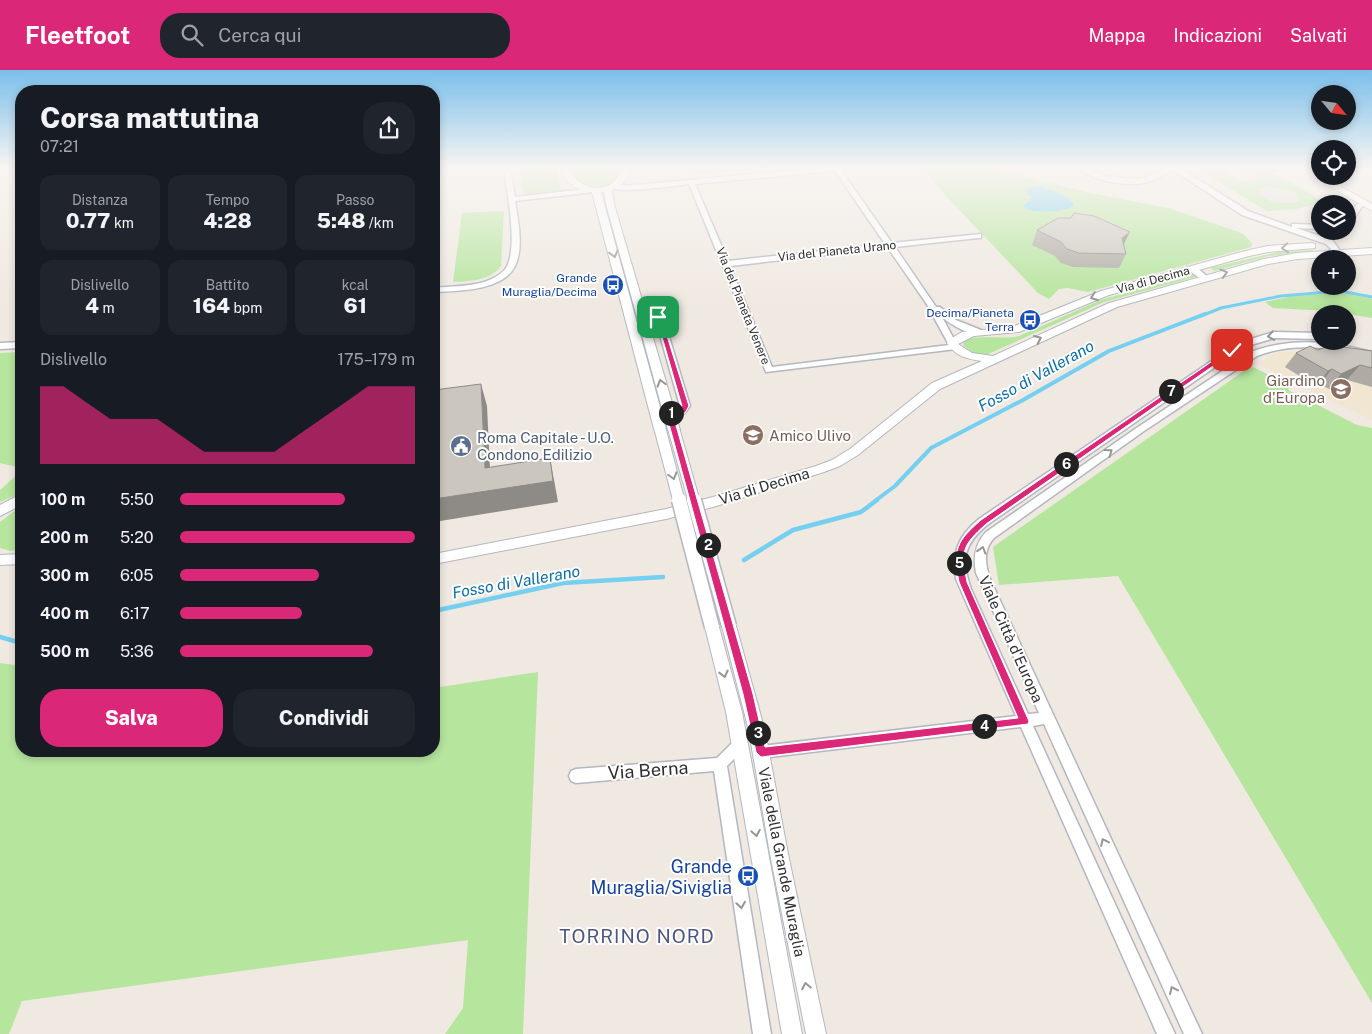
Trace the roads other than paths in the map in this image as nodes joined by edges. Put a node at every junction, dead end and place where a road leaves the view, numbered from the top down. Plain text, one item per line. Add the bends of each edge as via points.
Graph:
1 (512, 213) edge
2 (601, 213) edge
3 (613, 213) edge
4 (704, 213) edge
5 (868, 213) edge
6 (1247, 213) edge
7 (1278, 226) junction
8 (1311, 227) edge
9 (978, 236) dead end
10 (891, 245) junction
11 (1311, 250) edge
12 (1332, 250) edge
13 (1356, 251) edge
14 (1372, 251) edge
15 (1311, 254) edge
16 (726, 264) junction
17 (1193, 269) junction
18 (1205, 278) junction
19 (440, 289) edge
20 (930, 303) junction
21 (642, 317) junction
22 (978, 332) junction
23 (1311, 336) edge
24 (1356, 343) edge
25 (15, 345) edge
26 (952, 345) junction
27 (0, 346) edge
28 (1372, 347) edge
29 (1372, 355) edge
30 (994, 358) junction
31 (951, 378) junction
32 (669, 413) junction
33 (660, 429) joint
34 (440, 558) edge
35 (721, 626) junction
36 (1047, 718) junction
37 (1024, 721) junction
38 (740, 744) junction
39 (761, 752) junction
40 (720, 764) junction
41 (576, 776) dead end
42 (762, 1034) edge
43 (792, 1034) edge
44 (816, 1034) edge
45 (1166, 1034) edge
46 (1193, 1034) edge

1 - 19 street via 514,250 510,269 483,284
2 -> 33 street
3 - 21 street, Viale della Grande Muraglia
4 - 16 street, Via del Pianeta Venere
5 - 10 street
6 - 7 street
7 - 8 street
7 - 12 street via 1326,240
9 - 10 street, Via del Pianeta Urano
10 - 16 street, Via del Pianeta Urano
10 - 20 street
11 -> 17 street, Via di Decima via 1263,250
13 - 14 street, Via di Decima
18 -> 15 street, Via di Decima
16 - 26 street, Via del Pianeta Venere via 769,370
17 - 18 street
17 -> 22 street, Via di Decima via 1098,295 1015,330 1000,334
30 -> 18 street, Via di Decima via 1113,305
20 - 22 street, Via di Decima via 953,322
20 - 26 street
32 -> 21 street, Viale della Grande Muraglia
21 - 32 street via 654,316 660,320 685,406 682,411
22 - 26 street, Via di Decima via 964,334
23 -> 37 street, Viale Città d'Europa via 1281,335 1241,345 968,535 960,556 963,582
24 - 28 street
25 - 27 street
26 - 30 street via 972,356
26 - 31 street via 957,359
36 -> 29 street, Viale Città d'Europa via 982,574 980,554 987,537 1257,352 1276,346 1302,344
30 - 31 street, Via di Decima
31 - 34 street, Via di Decima via 926,393 854,452 820,469 685,509
32 - 35 street, Viale della Grande Muraglia, bridge
33 -> 35 street, bridge
35 -> 38 street, Viale della Grande Muraglia
35 - 39 street, Viale della Grande Muraglia via 755,720
36 - 37 street
46 -> 36 street, Viale Città d'Europa
37 - 39 street
37 - 45 street, Viale Città d'Europa
38 - 40 street
38 -> 43 street, Viale della Grande Muraglia
44 -> 39 street, Viale della Grande Muraglia
40 - 41 street, Via Berna
40 -> 42 street

